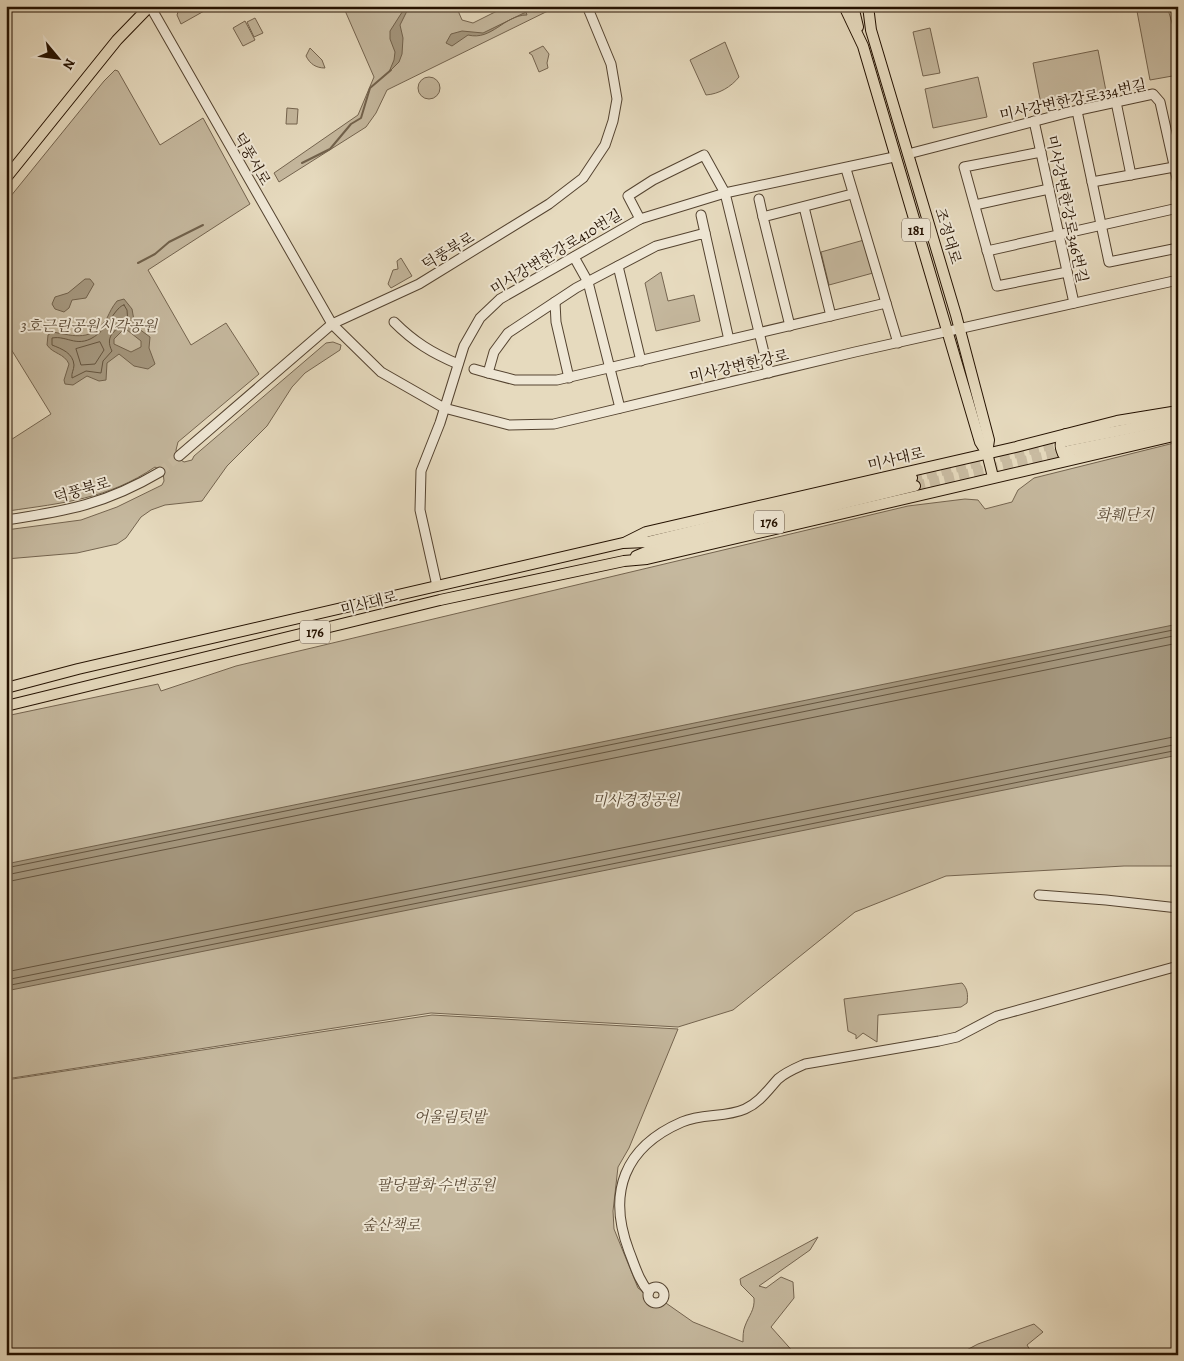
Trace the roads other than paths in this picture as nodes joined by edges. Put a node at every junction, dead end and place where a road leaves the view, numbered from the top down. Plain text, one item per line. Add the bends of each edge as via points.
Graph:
1 (150, 6) edge
2 (587, 6) edge
3 (844, 6) edge
4 (853, 6) edge
5 (863, 6) edge
6 (868, 6) edge
7 (871, 30) junction
8 (863, 46) junction
9 (1116, 102) junction
10 (1077, 110) junction
11 (1034, 121) junction
12 (1041, 152) junction
13 (908, 154) junction
14 (894, 157) junction
15 (11, 167) edge
16 (1174, 167) junction
17 (846, 169) junction
18 (1131, 175) junction
19 (6, 178) edge
20 (1092, 182) junction
21 (1178, 183) edge
22 (1049, 189) junction
23 (725, 193) junction
24 (852, 194) junction
25 (759, 199) dead end
26 (974, 205) junction
27 (804, 206) junction
28 (1178, 208) edge
29 (701, 215) dead end
30 (763, 217) junction
31 (640, 219) junction
32 (1101, 224) junction
33 (705, 232) junction
34 (1059, 234) junction
35 (1178, 248) edge
36 (987, 251) junction
37 (574, 257) junction
38 (618, 266) junction
39 (1067, 272) junction
40 (1178, 280) edge
41 (588, 282) junction
42 (555, 302) junction
43 (1074, 303) junction
44 (886, 304) junction
45 (831, 316) junction
46 (394, 322) dead end
47 (332, 324) junction
48 (790, 326) junction
49 (960, 328) junction
50 (948, 332) junction
51 (759, 333) junction
52 (729, 340) junction
53 (898, 343) junction
54 (641, 361) junction
55 (458, 364) junction
56 (611, 368) junction
57 (474, 369) dead end
58 (488, 373) junction
59 (769, 373) junction
60 (569, 378) junction
61 (444, 408) junction
62 (620, 408) junction
63 (1178, 410) edge
64 (1178, 420) edge
65 (1178, 429) edge
66 (1178, 435) edge
67 (1067, 442) junction
68 (987, 453) junction
69 (179, 456) tunnel mouth
70 (1077, 459) junction
71 (160, 472) tunnel mouth
72 (993, 477) junction
73 (6, 520) edge
74 (623, 543) junction
75 (624, 561) junction
76 (437, 586) junction
77 (6, 688) edge
78 (6, 706) edge
79 (1039, 895) dead end
80 (1178, 908) edge
81 (1178, 966) edge
82 (649, 1292) dead end

1 - 15 main road via 117,40
1 - 47 street, 덕풍서로
2 - 47 street, 덕풍북로 via 611,64 617,99 614,121 605,145 583,178 549,204 419,284
3 - 8 main road, 조정대로 / 181
4 - 8 main road, 조정대로 / 181
5 - 7 main road, 조정대로 / 181
6 - 7 main road, 조정대로 / 181
7 - 13 main road, 조정대로 / 181
8 - 14 main road, 조정대로 / 181
9 - 10 street, 미사강변한강로334번길
9 - 16 street, 미사강변한강로334번길 via 1153,94 1158,98
9 - 18 street
10 - 11 street, 미사강변한강로334번길
10 - 20 street
11 - 12 street, 미사강변한강로346번길
11 - 13 street, 미사강변한강로334번길
12 - 22 street, 미사강변한강로346번길
12 - 26 street via 964,167
13 - 49 main road, 조정대로 / 181
14 - 17 street, 미사강변한강로410번길
14 - 50 main road, 조정대로 / 181
15 - 19 main road
16 - 18 street
16 - 21 street, 미사강변한강로334번길
17 - 23 street, 미사강변한강로410번길
17 - 24 street
18 - 20 street
20 - 32 street
22 - 26 street
22 - 34 street, 미사강변한강로346번길
23 - 31 street, 미사강변한강로410번길
23 - 31 street via 704,155 628,196
23 - 51 street
24 - 27 street
24 - 44 street
25 - 30 street
26 - 36 street
27 - 30 street
27 - 45 street
28 - 32 street
29 - 33 street
30 - 48 street
31 - 37 street, 미사강변한강로410번길
32 - 34 street
32 - 35 street via 1110,262
33 - 38 street via 656,246
33 - 52 street
34 - 36 street
34 - 39 street, 미사강변한강로346번길
36 - 39 street via 996,286
37 - 41 street
37 - 55 street, 미사강변한강로410번길 via 500,299 490,308 472,329
38 - 41 street
38 - 54 street
39 - 43 street, 미사강변한강로346번길
40 - 43 street, 미사강변한강로
41 - 42 street
41 - 56 street
42 - 58 street via 508,333 494,352
42 - 60 street via 556,322
43 - 49 street, 미사강변한강로
44 - 45 street
44 - 53 street
45 - 48 street
46 - 55 street via 412,340
47 - 61 street, 미사강변한강로 via 381,372
47 - 69 street, 덕풍북로
48 - 51 street
49 - 50 street, 미사강변한강로
49 - 68 main road, 조정대로 / 181 via 989,440
50 - 53 street, 미사강변한강로
50 - 68 main road, 조정대로 / 181 via 980,442
51 - 52 street
51 - 59 street
52 - 54 street
53 - 59 street, 미사강변한강로
54 - 56 street
55 - 61 street, 미사강변한강로410번길
56 - 60 street
56 - 62 street
57 - 58 street
58 - 60 street via 515,380 543,382
59 - 62 street, 미사강변한강로
61 - 62 street, 미사강변한강로 via 520,425 554,424
61 - 76 street, 미사강변한강로410번길 via 421,471 420,510
63 - 67 main road, 미사대로 via 1117,421
64 - 67 main road, 미사대로
65 - 67 main road, 미사대로
66 - 70 main road, 미사대로
67 - 68 main road, 미사대로
67 - 70 main road via 1060,441 1063,454
68 - 72 main road, 조정대로 / 181
68 - 74 main road, 미사대로 via 646,532
70 - 72 main road, 미사대로
71 - 73 street, 덕풍북로 via 96,503 58,513
72 - 75 main road, 미사대로 via 646,559
74 - 75 main road, 미사대로 / 176 via 647,542 913,482 648,551
74 - 76 main road, 미사대로 / 176
75 - 78 main road, 미사대로 / 176 via 440,600
76 - 77 main road, 미사대로 / 176
79 - 80 street
81 - 82 street via 997,1016 957,1037 804,1064 785,1074 760,1099 744,1109 692,1119 658,1134 641,1148 630,1163 619,1206 621,1230 639,1277

